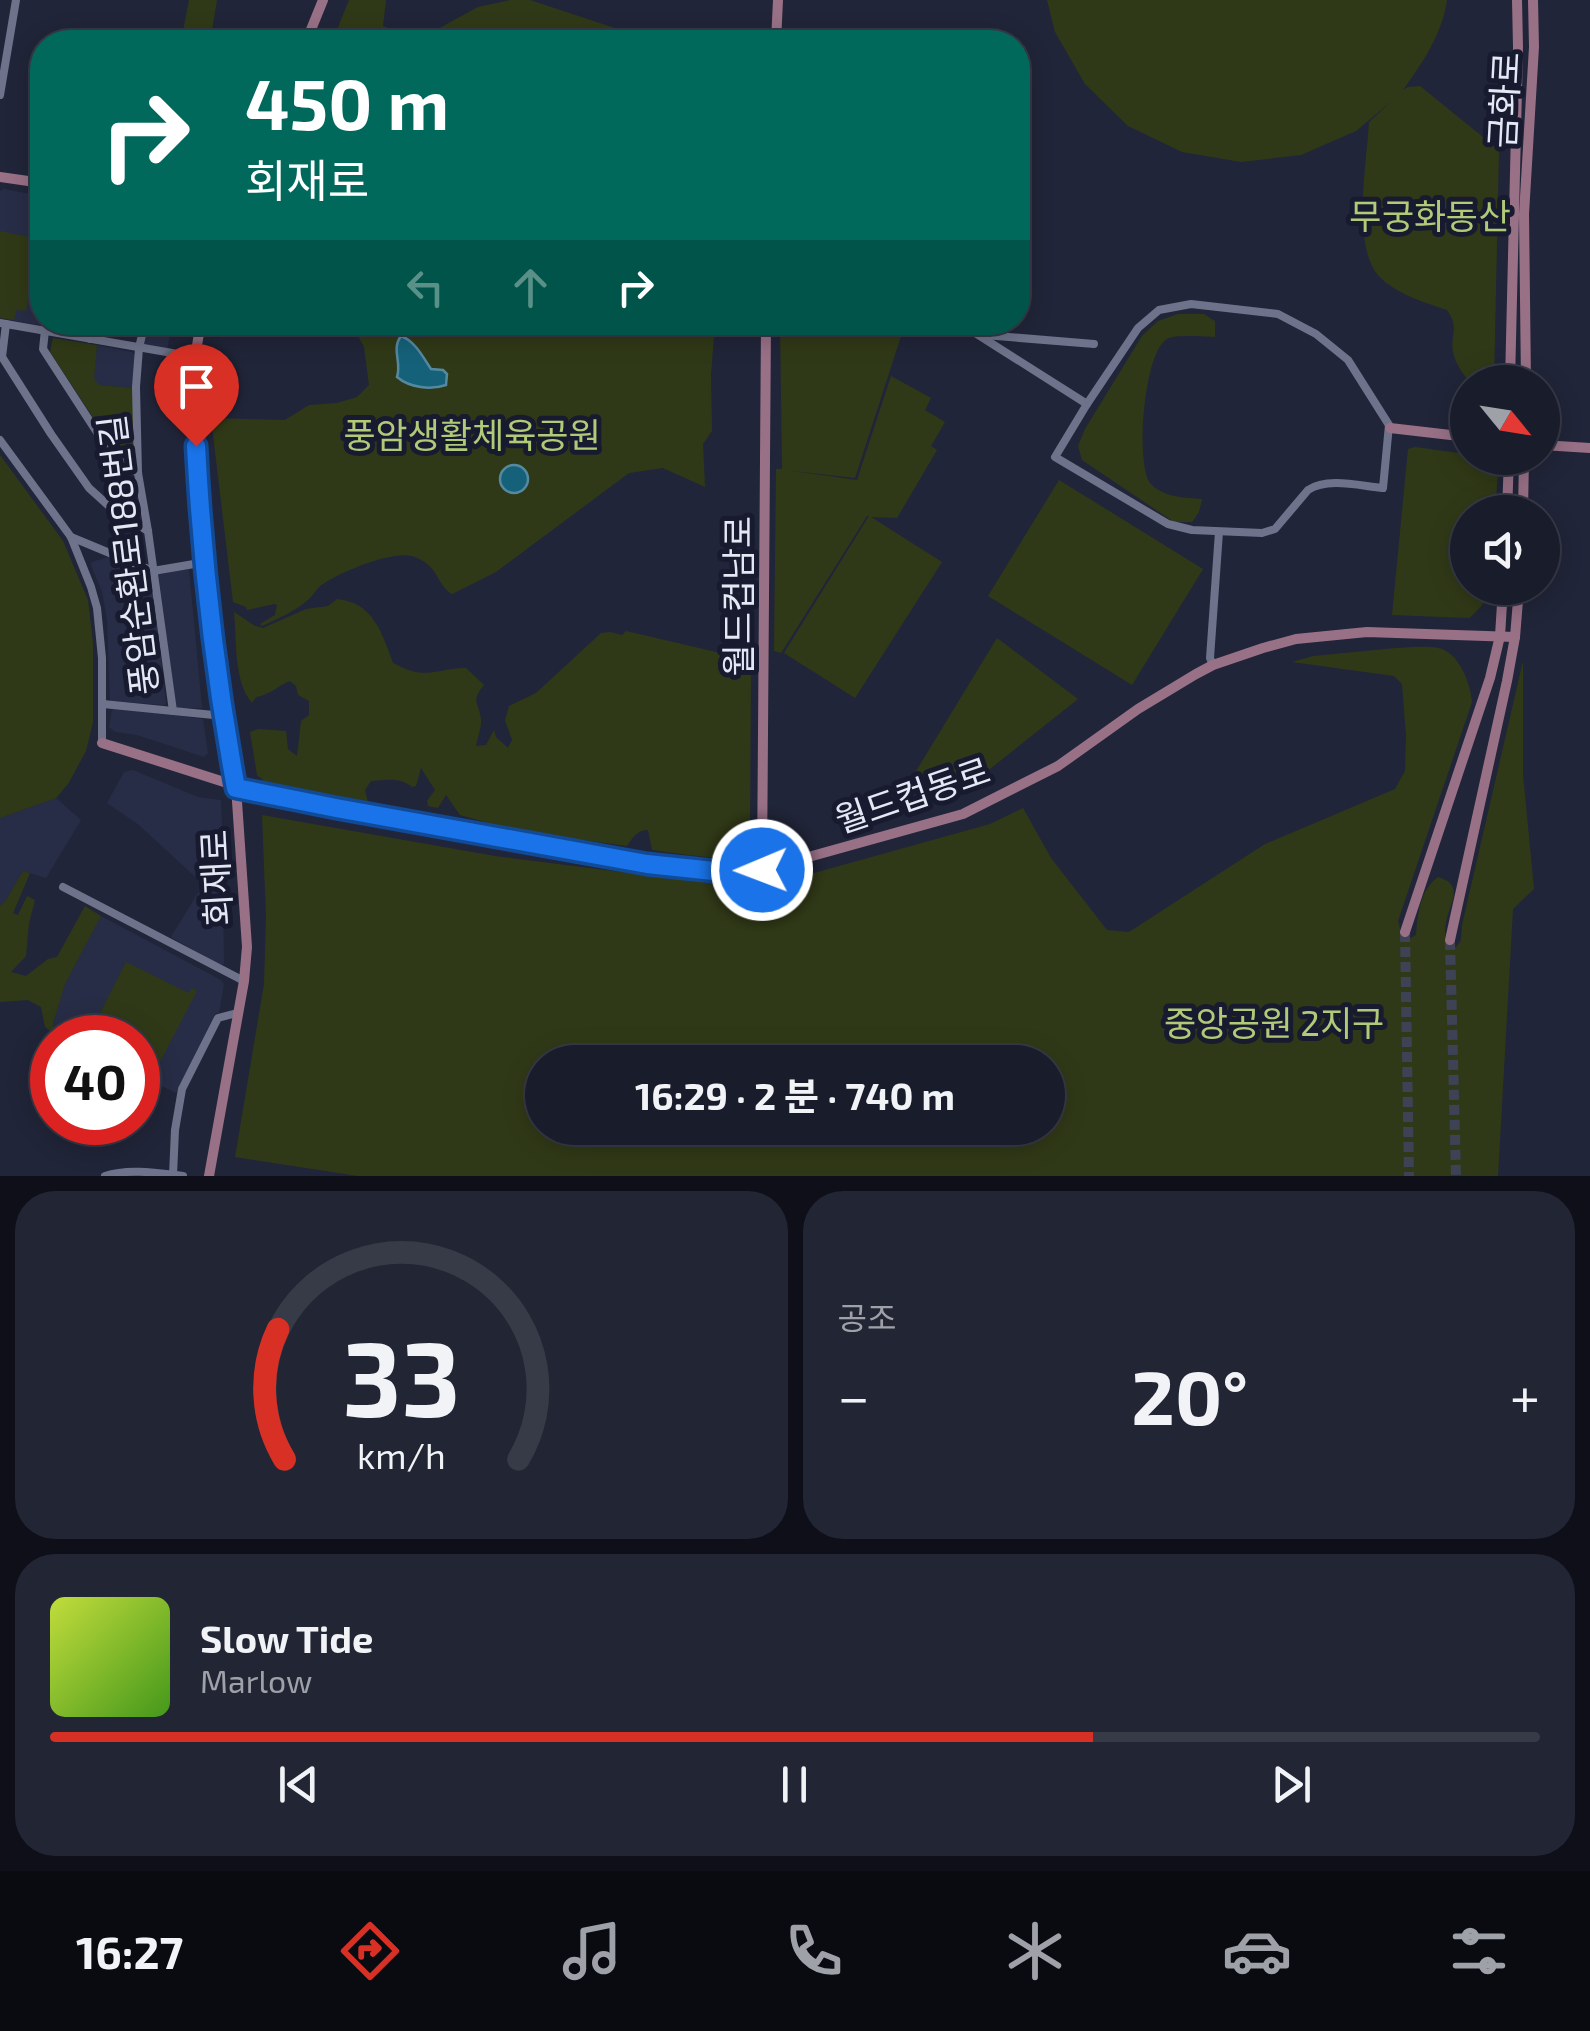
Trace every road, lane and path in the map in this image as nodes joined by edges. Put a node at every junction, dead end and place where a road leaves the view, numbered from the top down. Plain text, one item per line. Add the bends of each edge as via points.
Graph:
1 (16, 0) edge
2 (323, 0) edge
3 (778, 0) edge
4 (1517, 0) edge
5 (1533, 0) edge
6 (311, 30) edge
7 (777, 30) edge
8 (0, 95) edge
9 (0, 176) edge
10 (30, 181) edge
11 (3, 323) edge
12 (30, 328) edge
13 (44, 335) edge
14 (68, 335) edge
15 (91, 335) edge
16 (142, 335) edge
17 (199, 335) edge
18 (766, 335) edge
19 (980, 335) joint
20 (90, 340) junction
21 (1094, 344) dead end
22 (139, 348) junction
23 (195, 356) junction
24 (1510, 365) edge
25 (1526, 365) edge
26 (1087, 404) junction
27 (1390, 428) junction
28 (1450, 435) edge
29 (0, 440) edge
30 (1560, 446) edge
31 (1590, 448) edge
32 (138, 473) junction
33 (148, 531) junction
34 (1219, 532) junction
35 (71, 537) junction
36 (194, 564) dead end
37 (153, 571) junction
38 (1502, 605) edge
39 (1517, 605) edge
40 (1500, 636) junction
41 (1515, 637) junction
42 (1213, 665) junction
43 (103, 704) junction
44 (172, 711) junction
45 (224, 716) junction
46 (102, 743) joint
47 (236, 788) junction
48 (762, 870) junction
49 (64, 887) dead end
50 (1405, 932) tunnel mouth
51 (1450, 940) tunnel mouth
52 (244, 981) junction
53 (237, 1013) junction
54 (174, 1175) edge
55 (105, 1176) edge
56 (182, 1176) edge
57 (209, 1176) edge

1 - 8 street
2 - 6 main road
3 - 7 main road
4 - 24 main road, 금화로
5 - 25 main road, 금화로
9 - 10 main road
11 - 12 street
11 - 33 street via 2,357 88,488
13 - 32 street via 43,349 102,440
14 - 20 street
15 - 20 street
16 - 22 street, 풍암순환로188번길
17 - 23 main road, 회재로
18 - 48 main road, 월드컵남로
19 - 21 street
19 - 26 street
20 - 22 street
22 - 23 street
22 - 32 street, 풍암순환로188번길
23 - 45 main road, 회재로 via 199,492
26 - 27 street via 1150,316 1181,305 1222,307 1278,314 1316,334 1348,360
26 - 34 street via 1055,456 1168,524
27 - 28 main road
27 - 34 street via 1383,488 1315,486 1274,529
29 - 35 street
30 - 31 main road
32 - 33 street, 풍암순환로188번길
33 - 37 street, 풍암순환로188번길
34 - 42 street
35 - 37 street
35 - 43 street via 97,608
36 - 37 street
37 - 44 street, 풍암순환로188번길
38 - 40 main road
39 - 41 main road
40 - 41 main road, 월드컵동로
40 - 42 main road, 월드컵동로 via 1335,634
40 - 50 main road
41 - 51 main road
42 - 48 main road, 월드컵동로 via 1058,766 964,814
43 - 44 street, 풍암순환로188번길
43 - 46 street
44 - 45 street
45 - 47 main road, 회재로
46 - 47 main road, 월드컵동로
47 - 48 main road, 월드컵동로 via 647,864
47 - 52 main road, 회재로
49 - 52 street
52 - 53 main road, 회재로
53 - 54 street via 218,1018 182,1089
53 - 57 main road, 회재로
54 - 55 street
54 - 56 street

